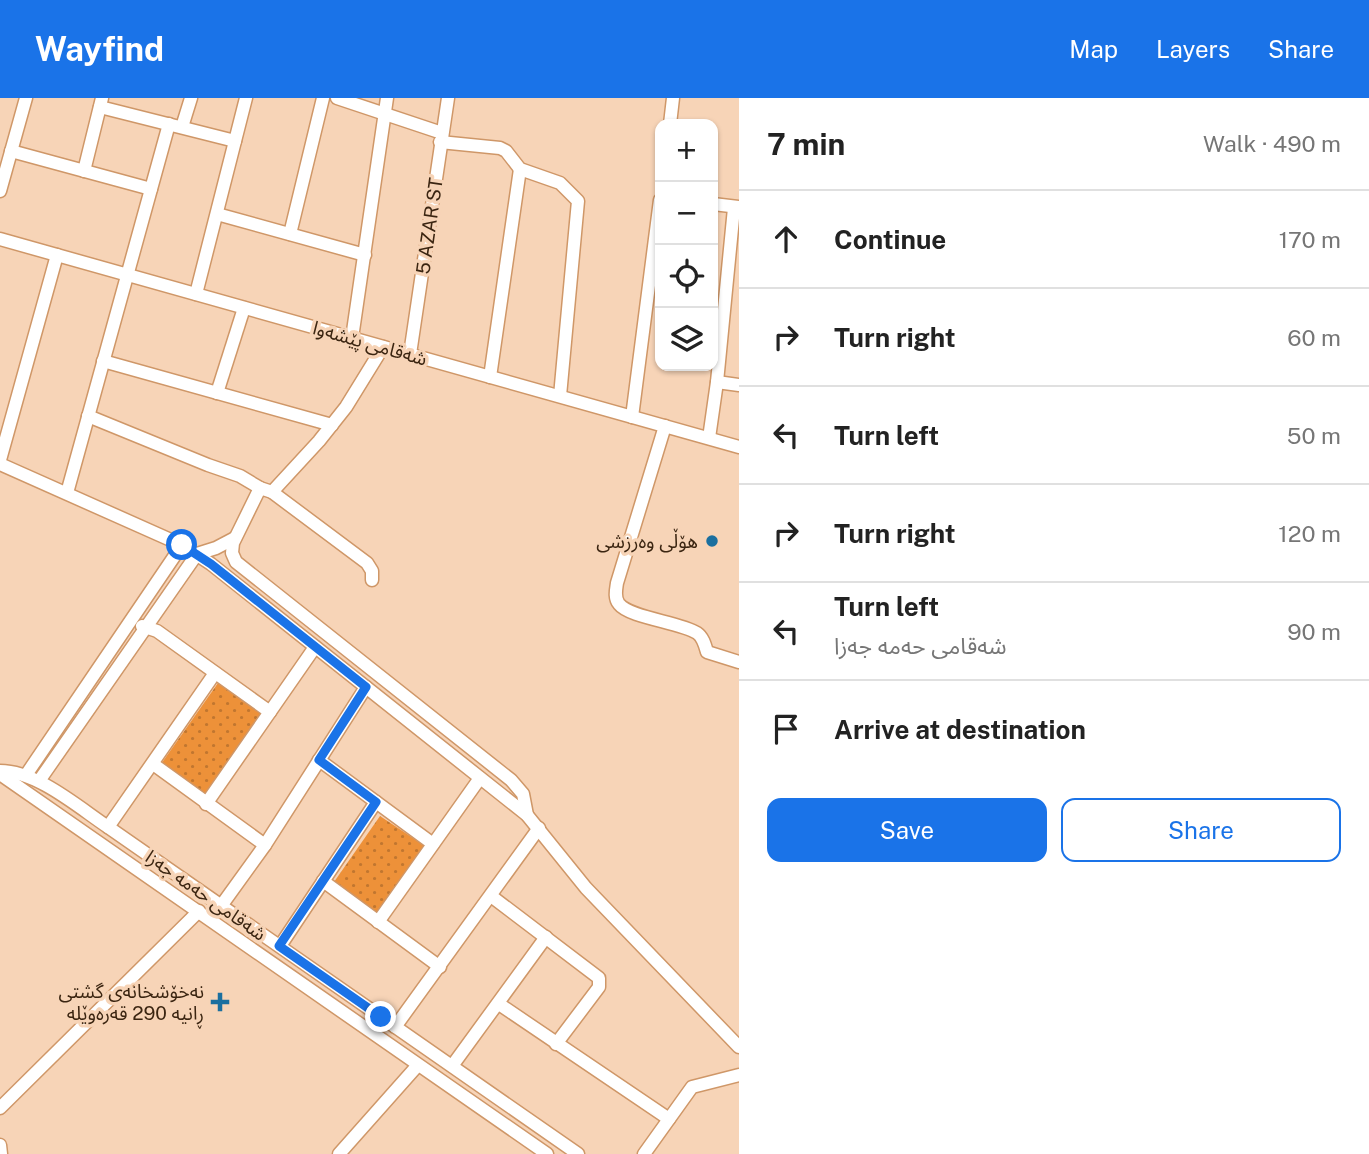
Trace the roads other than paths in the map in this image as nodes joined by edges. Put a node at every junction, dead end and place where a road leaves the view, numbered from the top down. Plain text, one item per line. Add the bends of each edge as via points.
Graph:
1 (26, 98) edge
2 (191, 98) edge
3 (246, 98) edge
4 (323, 98) edge
5 (337, 98) edge
6 (387, 98) edge
7 (448, 98) edge
8 (673, 98) edge
9 (101, 102) edge
10 (385, 115) junction
11 (671, 119) edge
12 (175, 126) junction
13 (441, 138) junction
14 (235, 141) junction
15 (11, 151) junction
16 (520, 169) junction
17 (84, 171) junction
18 (151, 189) junction
19 (0, 191) edge
20 (718, 205) edge
21 (737, 207) edge
22 (217, 214) junction
23 (290, 234) junction
24 (0, 239) edge
25 (655, 239) edge
26 (736, 240) edge
27 (57, 255) junction
28 (365, 255) junction
29 (128, 275) junction
30 (196, 294) junction
31 (244, 307) junction
32 (352, 338) junction
33 (383, 347) junction
34 (410, 354) junction
35 (103, 361) junction
36 (489, 377) junction
37 (717, 382) junction
38 (739, 385) edge
39 (217, 393) junction
40 (560, 396) junction
41 (88, 416) junction
42 (632, 416) junction
43 (332, 425) junction
44 (665, 426) junction
45 (709, 438) junction
46 (739, 447) edge
47 (0, 462) edge
48 (266, 490) junction
49 (67, 493) junction
50 (235, 538) junction
51 (182, 545) junction
52 (197, 554) junction
53 (372, 580) dead end
54 (147, 627) junction
55 (125, 630) junction
56 (315, 648) junction
57 (739, 662) edge
58 (215, 673) junction
59 (366, 687) junction
60 (270, 712) junction
61 (319, 760) junction
62 (153, 764) junction
63 (0, 772) edge
64 (26, 775) junction
65 (480, 778) junction
66 (39, 781) junction
67 (376, 802) junction
68 (206, 804) junction
69 (527, 816) junction
70 (108, 827) junction
71 (539, 828) junction
72 (433, 844) junction
73 (265, 845) junction
74 (323, 881) junction
75 (491, 896) junction
76 (221, 906) junction
77 (199, 911) junction
78 (378, 922) junction
79 (546, 937) junction
80 (279, 946) junction
81 (440, 967) junction
82 (351, 996) junction
83 (499, 1004) junction
84 (340, 1011) junction
85 (381, 1017) junction
86 (395, 1027) junction
87 (370, 1032) junction
88 (556, 1044) junction
89 (739, 1047) edge
90 (418, 1065) junction
91 (452, 1066) junction
92 (739, 1075) edge
93 (0, 1108) edge
94 (669, 1119) junction
95 (0, 1145) edge
96 (1, 1154) edge
97 (339, 1154) edge
98 (547, 1154) edge
99 (578, 1154) edge
100 (644, 1154) edge

1 - 15 street
2 - 12 street
3 - 14 street
4 - 23 street
5 - 10 street
6 - 10 street
7 - 13 street, 5 AZAR ST
8 - 11 street
9 - 12 street
9 - 17 street
10 - 13 street
10 - 28 street
12 - 14 street
12 - 18 street
13 - 16 street via 500,148
13 - 34 street, 5 AZAR ST
14 - 22 street
15 - 17 street
15 - 19 street
16 - 36 street
16 - 40 street via 560,183 578,201
17 - 18 street
18 - 29 street
20 - 21 street
21 - 26 street
22 - 23 street
22 - 30 street
23 - 28 street
24 - 27 street, شەقامی پێشەوا
25 - 42 street
26 - 37 street
27 - 29 street, شەقامی پێشەوا
27 - 47 street
28 - 32 street
29 - 30 street, شەقامی پێشەوا
29 - 35 street
30 - 31 street, شەقامی پێشەوا
31 - 32 street, شەقامی پێشەوا
31 - 39 street
32 - 33 street, شەقامی پێشەوا
33 - 34 street, شەقامی پێشەوا
33 - 43 street
34 - 36 street, شەقامی پێشەوا
35 - 39 street
35 - 41 street
36 - 40 street, شەقامی پێشەوا
37 - 38 street
37 - 45 street
39 - 43 street
40 - 42 street, شەقامی پێشەوا
41 - 48 street
41 - 49 street
42 - 44 street, شەقامی پێشەوا
43 - 48 street
44 - 45 street, شەقامی پێشەوا
44 - 57 street via 615,594 620,606 699,634 708,652
45 - 46 street, شەقامی پێشەوا
47 - 49 street
48 - 50 street
48 - 53 street via 367,563
49 - 51 street
50 - 52 street
50 - 69 street via 232,553 239,565 516,784
51 - 52 street
51 - 55 street
52 - 54 street
52 - 56 street
54 - 55 street
54 - 58 street
54 - 66 street
55 - 64 street
56 - 59 street
56 - 60 street
58 - 60 street
58 - 62 street
59 - 61 street
59 - 65 street
60 - 68 street
61 - 67 street
61 - 73 street
62 - 68 street
62 - 70 street
63 - 64 street, شەقامی حەمە جەزا
63 - 77 street, شەقامی حەمە جەزا
64 - 66 street, شەقامی حەمە جەزا
65 - 69 street
65 - 72 street
66 - 70 street, شەقامی حەمە جەزا
67 - 72 street
67 - 74 street
68 - 73 street
69 - 71 street
70 - 76 street, شەقامی حەمە جەزا
71 - 75 street
71 - 89 street via 586,888
72 - 78 street
73 - 76 street
74 - 78 street
74 - 80 street
75 - 79 street
75 - 81 street
76 - 80 street, شەقامی حەمە جەزا
77 - 84 street, شەقامی حەمە جەزا
77 - 93 street
78 - 81 street
79 - 83 street
79 - 88 street via 601,983
80 - 82 street, شەقامی حەمە جەزا
81 - 86 street
82 - 84 street
82 - 85 street, شەقامی حەمە جەزا
83 - 88 street
83 - 91 street
84 - 87 street, شەقامی حەمە جەزا
85 - 86 street, شەقامی حەمە جەزا
85 - 87 street
86 - 91 street, شەقامی حەمە جەزا
87 - 90 street, شەقامی حەمە جەزا
88 - 94 street
90 - 97 street
90 - 98 street, شەقامی حەمە جەزا
91 - 99 street, شەقامی حەمە جەزا
92 - 94 street via 692,1087
94 - 100 street
95 - 96 street

